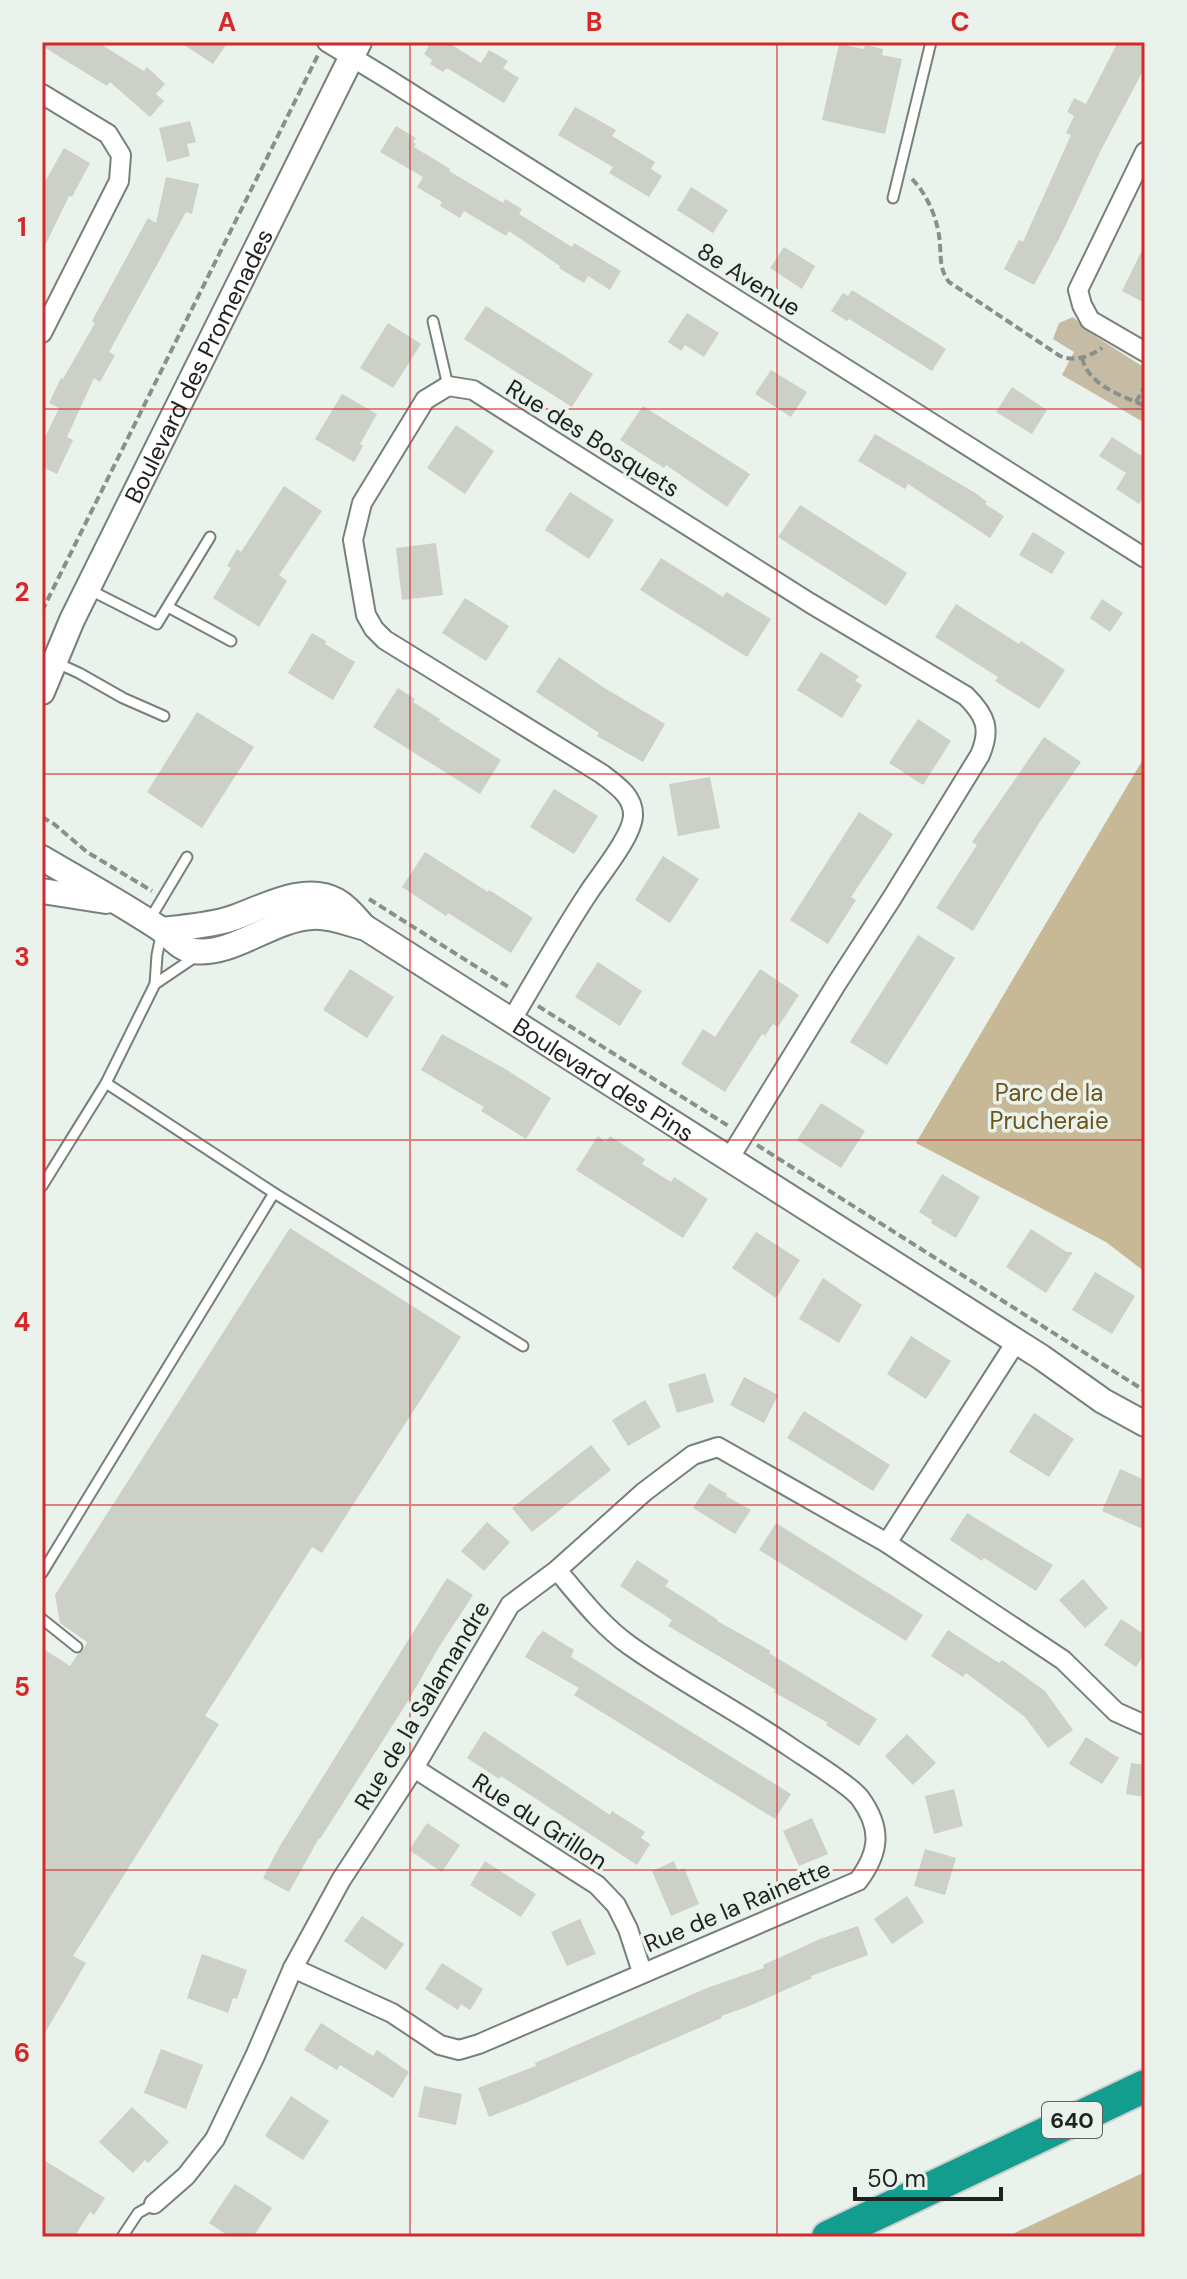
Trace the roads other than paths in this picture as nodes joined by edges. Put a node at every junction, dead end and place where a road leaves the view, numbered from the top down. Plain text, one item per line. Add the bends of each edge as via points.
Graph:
1 (931, 42) edge
2 (323, 48) edge
3 (356, 49) edge
4 (42, 94) edge
5 (1145, 152) edge
6 (893, 198) dead end
7 (433, 321) dead end
8 (42, 333) edge
9 (1145, 352) edge
10 (448, 386) junction
11 (210, 537) dead end
12 (1145, 558) edge
13 (87, 589) junction
14 (168, 607) junction
15 (231, 641) dead end
16 (54, 662) junction
17 (42, 692) edge
18 (164, 716) dead end
19 (187, 857) dead end
20 (42, 858) edge
21 (42, 891) edge
22 (117, 902) junction
23 (155, 926) junction
24 (366, 928) junction
25 (204, 951) junction
26 (155, 984) junction
27 (511, 1021) junction
28 (106, 1083) junction
29 (729, 1159) junction
30 (42, 1186) edge
31 (274, 1193) junction
32 (1016, 1342) junction
33 (523, 1346) dead end
34 (1145, 1424) edge
35 (887, 1543) junction
36 (557, 1570) junction
37 (42, 1573) edge
38 (42, 1619) edge
39 (77, 1647) dead end
40 (1145, 1725) edge
41 (414, 1768) junction
42 (293, 1968) junction
43 (642, 1972) junction
44 (1145, 2086) edge
45 (154, 2204) joint
46 (122, 2237) edge
47 (828, 2237) edge

1 - 6 lane
2 - 3 street, 8e Avenue
3 - 12 street, 8e Avenue
3 - 13 street, Boulevard des Promenades
4 - 8 street via 108,134 121,155 119,181
5 - 9 street via 1078,290 1090,320
7 - 10 lane
10 - 27 street via 425,400 362,503 353,540 366,615 385,640 602,774 623,790 633,818
10 - 29 street, Rue des Bosquets via 473,390 966,696 985,723 980,755
11 - 14 lane
13 - 14 lane via 157,624
13 - 16 street, Boulevard des Promenades
14 - 15 lane
16 - 17 street, Boulevard des Promenades
16 - 18 lane
19 - 23 lane
20 - 22 street
21 - 22 street
22 - 23 street
23 - 24 street via 219,922 310,895 338,901
23 - 25 street via 180,946
23 - 26 lane
24 - 25 street, Boulevard des Pins via 308,917
24 - 27 street, Boulevard des Pins
25 - 26 lane
26 - 28 lane
27 - 29 street, Boulevard des Pins
28 - 30 lane
28 - 31 lane
29 - 32 street, Boulevard des Pins
31 - 33 lane
31 - 37 lane
32 - 34 street, Boulevard des Pins
32 - 35 street
35 - 36 street, Rue de la Salamandre via 718,1447 693,1455 644,1492
35 - 40 street, Rue de la Salamandre via 1063,1660 1116,1712
36 - 41 street, Rue de la Salamandre via 510,1605
36 - 43 street, Rue de la Rainette via 628,1644 858,1794 877,1838 870,1864 858,1881
38 - 39 lane
41 - 42 street, Rue de la Salamandre via 341,1880
41 - 43 street, Rue du Grillon via 597,1885 616,1905
42 - 43 street, Rue de la Rainette via 459,2050
42 - 45 street, Rue de la Salamandre via 215,2139 186,2176
44 - 47 highway, 640
45 - 46 lane via 138,2213

